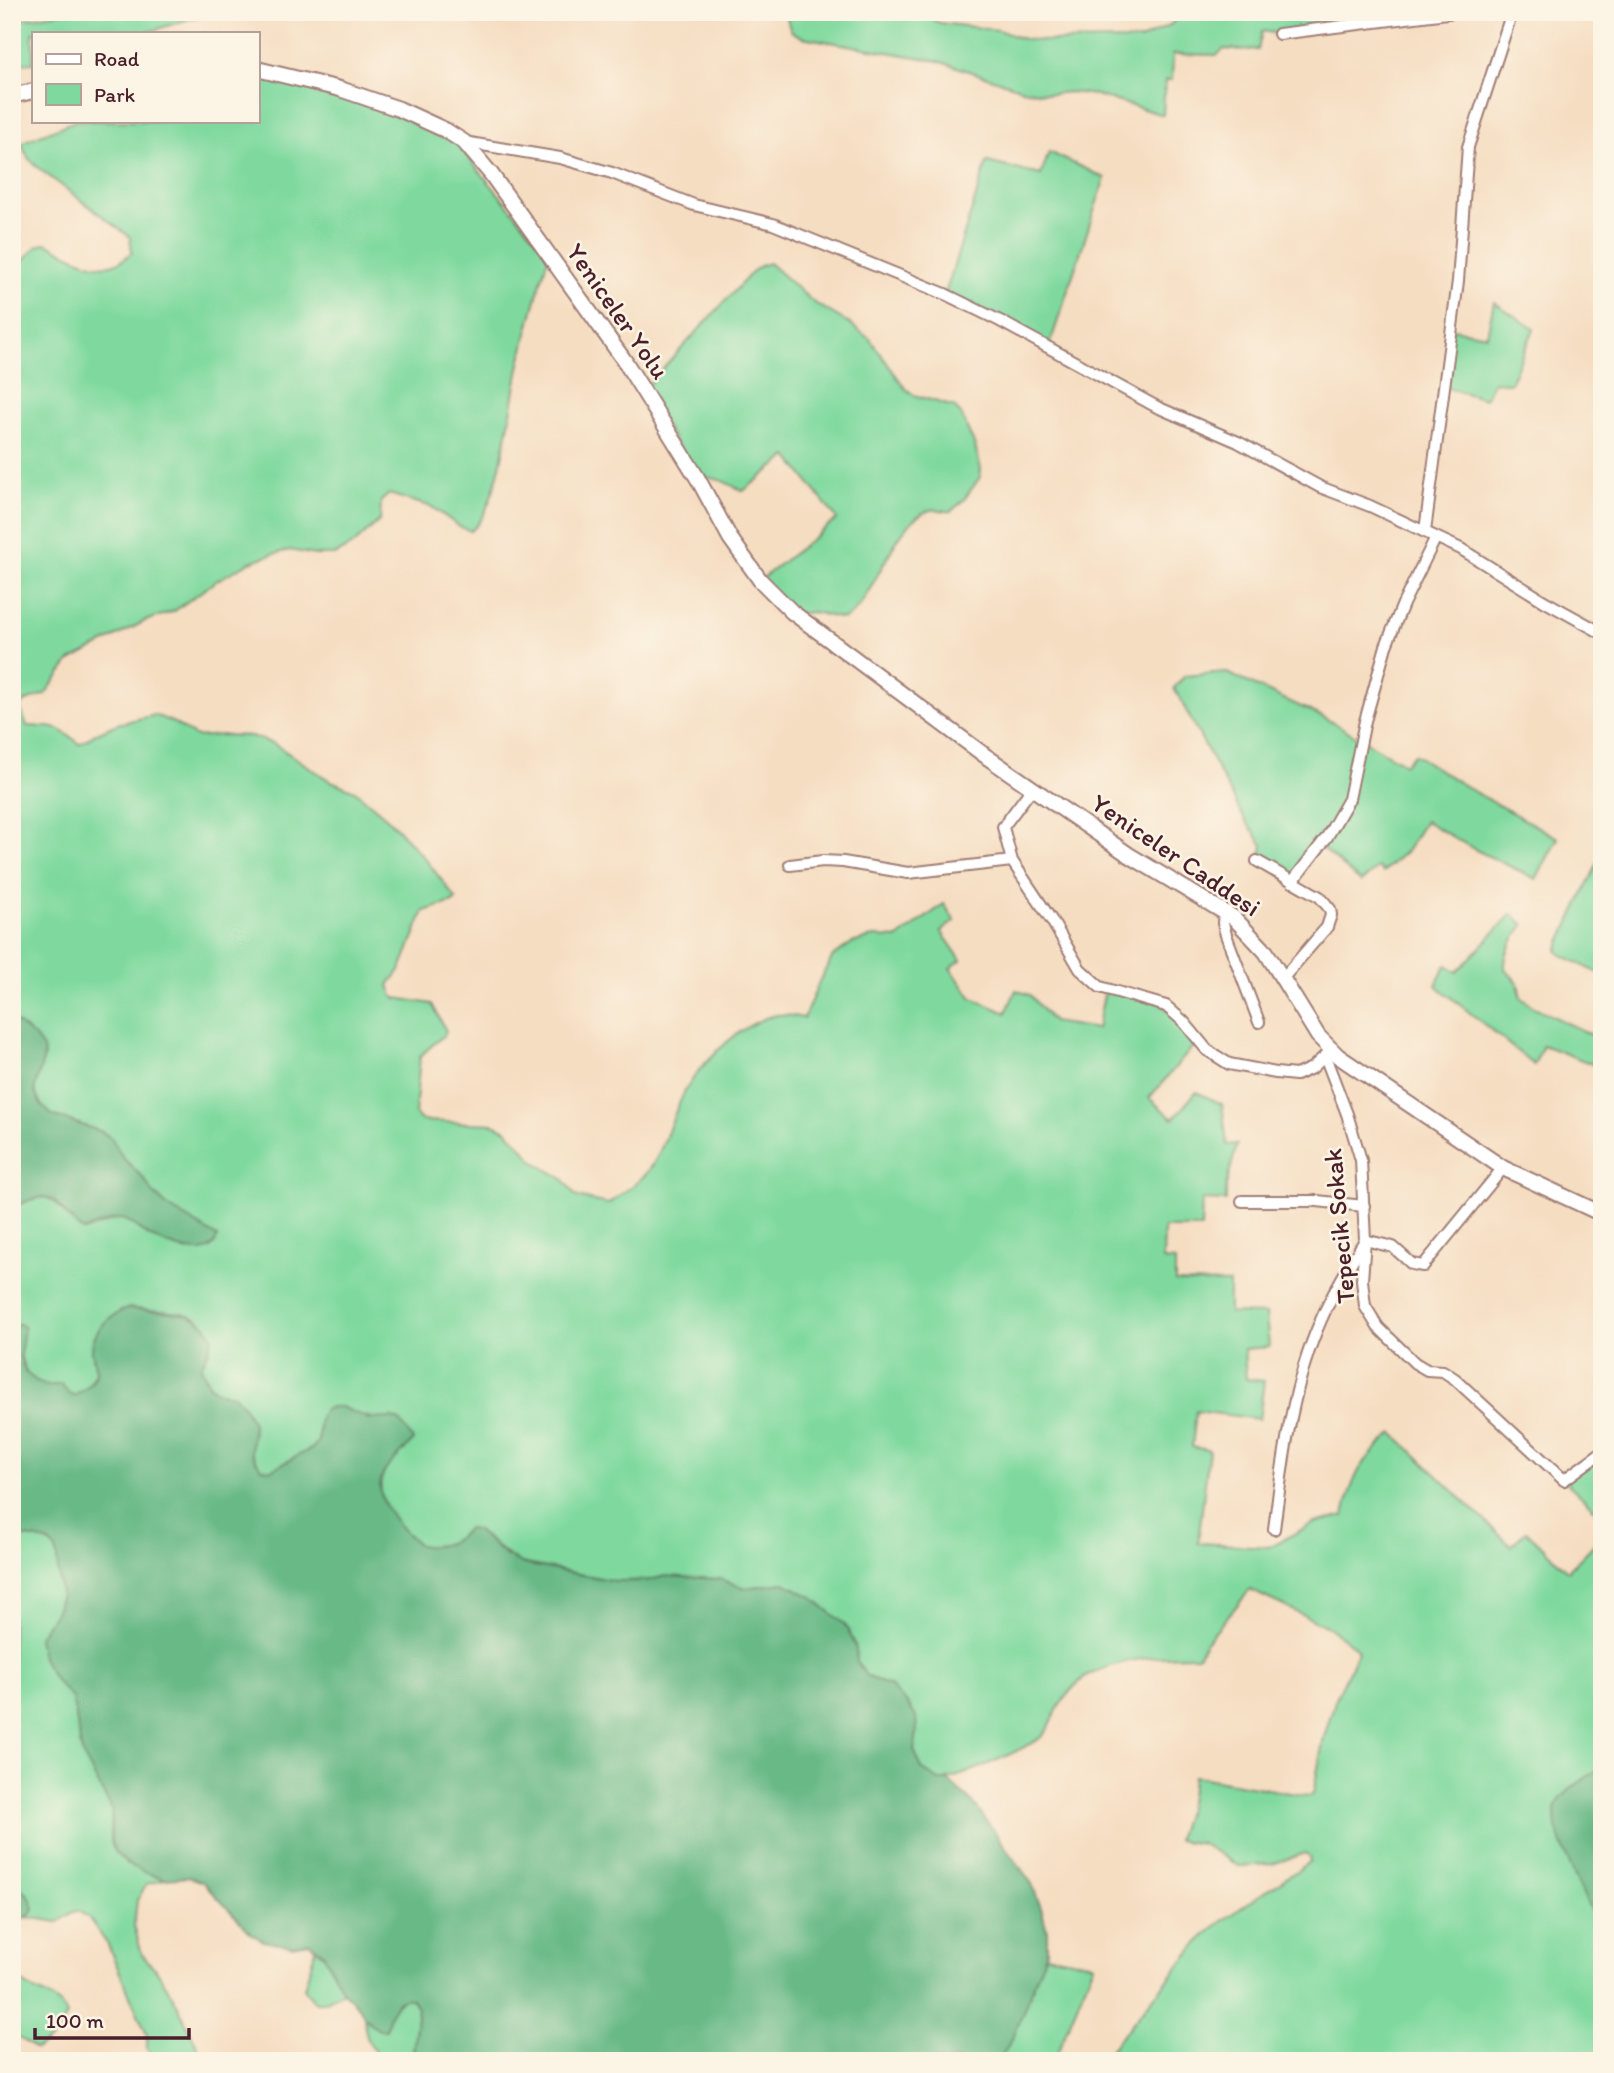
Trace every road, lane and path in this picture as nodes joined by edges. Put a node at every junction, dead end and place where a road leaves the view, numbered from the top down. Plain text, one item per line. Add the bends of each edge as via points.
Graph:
1 (1455, 12) edge
2 (1512, 12) edge
3 (1279, 34) dead end
4 (259, 69) edge
5 (32, 91) edge
6 (12, 96) edge
7 (464, 142) junction
8 (1425, 531) junction
9 (1436, 537) junction
10 (1602, 633) edge
11 (873, 671) joint
12 (1033, 787) junction
13 (1257, 860) dead end
14 (1012, 861) junction
15 (790, 865) dead end
16 (1292, 882) junction
17 (1224, 911) junction
18 (1283, 978) junction
19 (1259, 1022) dead end
20 (1327, 1052) junction
21 (1503, 1168) junction
22 (1242, 1201) dead end
23 (1364, 1206) junction
24 (1602, 1213) edge
25 (1366, 1240) junction
26 (1602, 1452) edge
27 (1274, 1529) dead end

1 - 3 street
2 - 8 street via 1468,147 1458,281
4 - 7 street, Yeniceler Yolu via 399,109
5 - 6 street
7 - 8 street via 560,158 694,205 797,233 961,302 1157,407 1238,442 1320,487
7 - 11 street, Yeniceler Yolu via 624,360 751,569 792,612
8 - 9 street
9 - 10 street
9 - 16 street via 1403,604 1378,671 1349,799
11 - 12 street, Yeniceler Caddesi
12 - 14 street via 1003,827
12 - 17 street, Yeniceler Caddesi via 1129,855
13 - 16 street
14 - 15 street via 908,873 843,862
14 - 20 street via 1080,969 1100,987 1166,1006 1213,1055 1229,1063 1296,1075 1312,1068
16 - 18 street via 1320,897 1331,915 1327,927
17 - 18 street, Yeniceler Caddesi via 1256,939
17 - 19 street via 1226,935
18 - 20 street, Yeniceler Caddesi
20 - 21 street, Yeniceler Caddesi
20 - 23 street, Tepecik Sokak via 1356,1139
21 - 24 street, Yeniceler Caddesi
21 - 25 street via 1423,1266 1412,1264 1394,1247
22 - 23 street via 1317,1200
23 - 25 street, Tepecik Sokak
25 - 26 street, Tepecik Sokak via 1362,1294 1369,1316 1415,1363 1449,1374 1564,1480
25 - 27 street via 1342,1278 1308,1358 1284,1455

